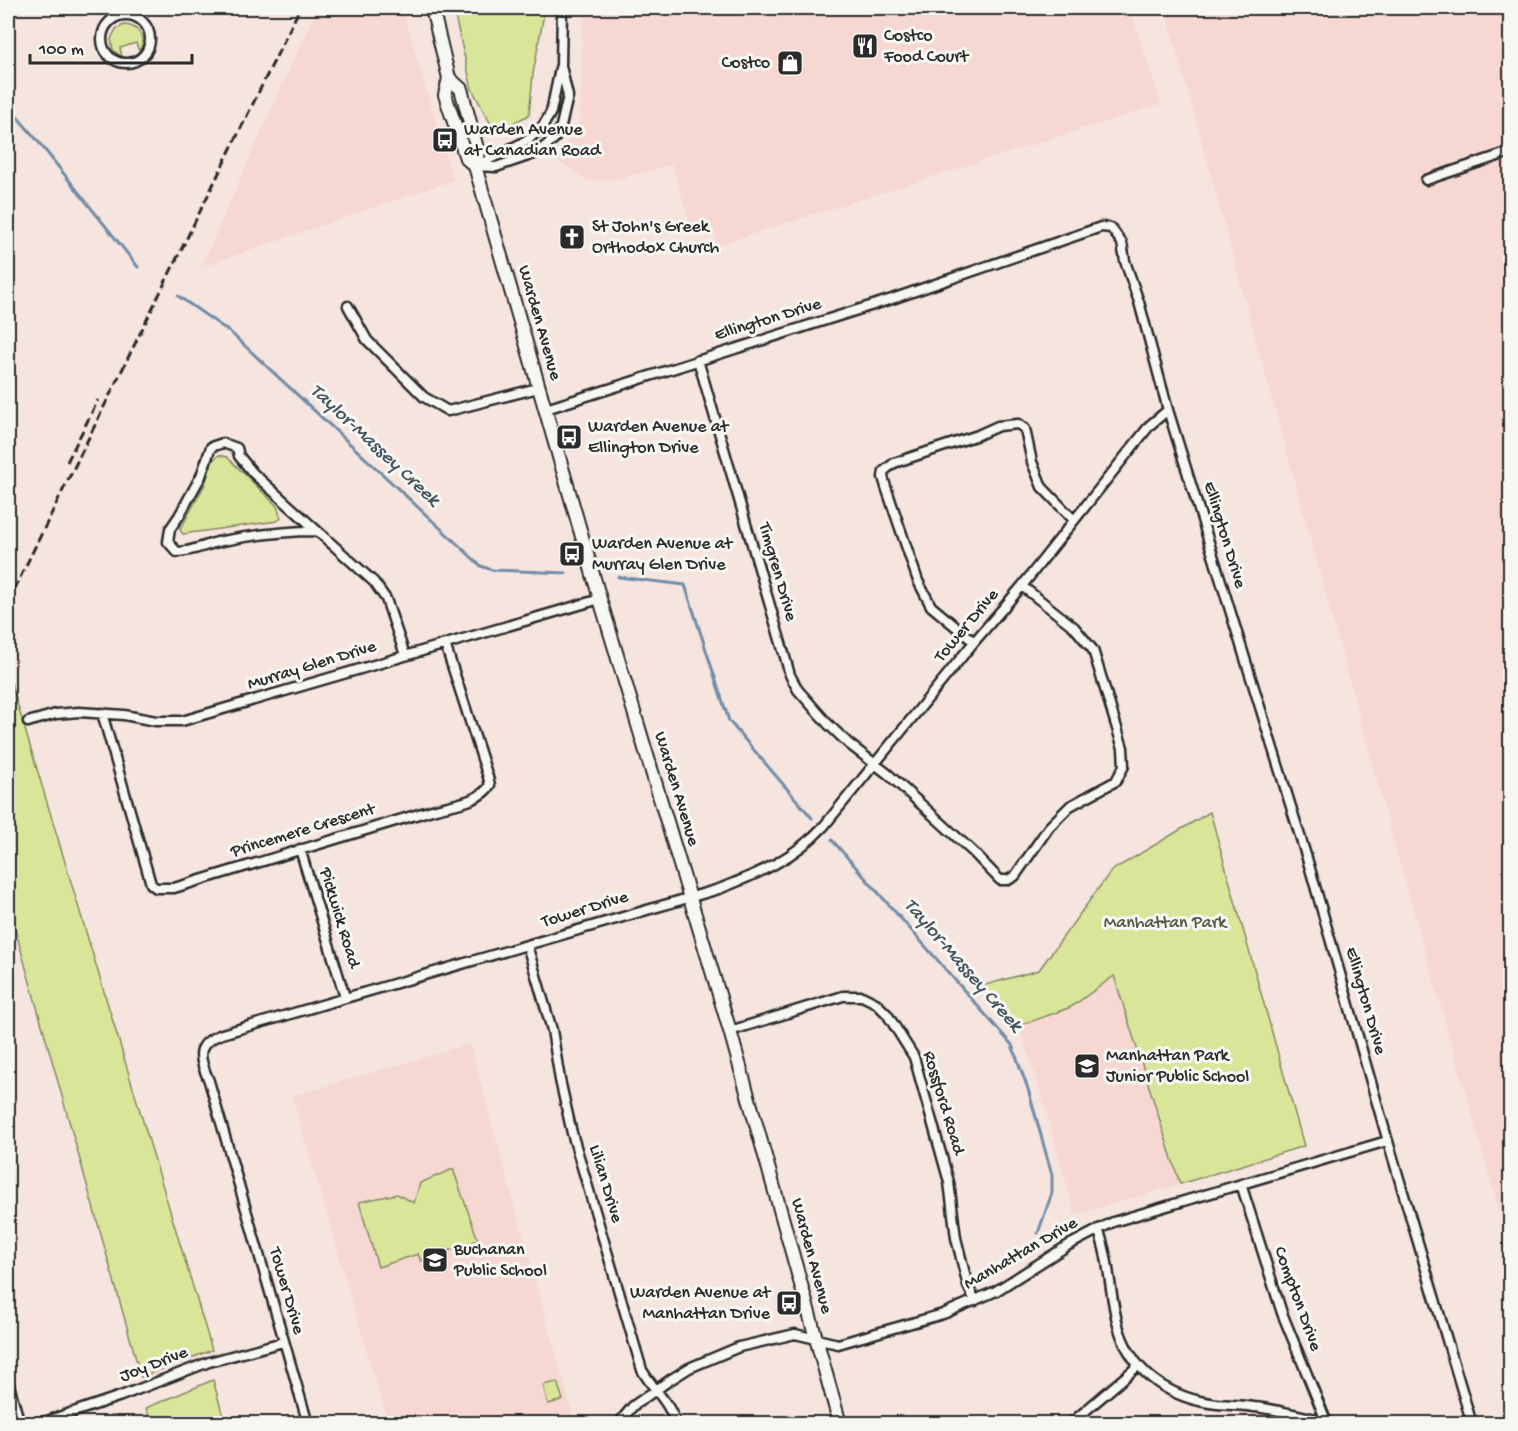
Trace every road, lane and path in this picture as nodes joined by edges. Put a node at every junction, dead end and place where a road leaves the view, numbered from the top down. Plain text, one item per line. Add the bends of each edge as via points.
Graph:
1 (432, 8) edge
2 (562, 8) edge
3 (118, 12) edge
4 (561, 66) junction
5 (1510, 152) edge
6 (475, 166) junction
7 (1426, 180) dead end
8 (348, 306) dead end
9 (698, 360) junction
10 (538, 388) junction
11 (546, 409) junction
12 (1168, 410) junction
13 (1074, 519) junction
14 (316, 531) junction
15 (1022, 586) junction
16 (600, 599) junction
17 (974, 642) junction
18 (445, 644) junction
19 (405, 655) junction
20 (102, 713) junction
21 (28, 722) dead end
22 (875, 765) junction
23 (300, 849) junction
24 (689, 896) junction
25 (527, 945) junction
26 (345, 997) junction
27 (730, 1031) junction
28 (1388, 1140) junction
29 (1241, 1184) junction
30 (1098, 1229) junction
31 (975, 1301) junction
32 (815, 1340) junction
33 (284, 1342) junction
34 (1137, 1366) junction
35 (8, 1381) edge
36 (656, 1391) junction
37 (1327, 1422) edge
38 (20, 1424) edge
39 (38, 1424) edge
40 (308, 1424) edge
41 (618, 1424) edge
42 (676, 1424) edge
43 (840, 1424) edge
44 (1070, 1424) edge
45 (1472, 1424) edge

1 - 6 main road, Warden Avenue via 449,78 445,95 466,158
2 - 4 street
3 - 3 street via 107,25 103,46 106,53 126,64 147,52 150,36 135,17
4 - 6 street via 551,112 543,126 528,140
4 - 6 street via 568,96 555,138 525,158 496,167
5 - 7 street
6 - 10 main road, Warden Avenue
8 - 10 street via 367,340 424,397 448,411
9 - 11 street, Ellington Drive
9 - 12 street, Ellington Drive via 1101,227 1111,228 1122,243
9 - 22 street, Timgren Drive via 790,675 804,698 828,724
10 - 11 main road, Warden Avenue
11 - 16 main road, Warden Avenue
12 - 13 street, Tower Drive via 1150,425
12 - 28 street, Ellington Drive via 1309,866
13 - 15 street, Tower Drive
13 - 17 street via 1042,488 1025,429 1018,424 998,426 888,466 883,477 918,581 932,606
14 - 14 street via 253,473 237,448 219,443 207,453 201,476 170,529 168,542 177,552 185,552 223,541
14 - 19 street via 374,582 386,599
15 - 17 street, Tower Drive
15 - 22 street, Timgren Drive via 1074,627 1096,657 1123,748 1124,766 1116,781 1070,806 1049,827 1015,876 1000,880
16 - 18 street, Murray Glen Drive
16 - 24 main road, Warden Avenue
17 - 22 street, Tower Drive
18 - 19 street, Murray Glen Drive
18 - 23 street, Princemere Crescent via 488,777 485,792
19 - 20 street, Murray Glen Drive via 182,721
20 - 21 street, Murray Glen Drive via 68,713
20 - 23 street, Princemere Crescent via 151,884 156,888 174,888
22 - 24 street, Tower Drive via 806,845 756,875
23 - 26 street, Pickwick Road
24 - 25 street, Tower Drive
24 - 27 main road, Warden Avenue
25 - 26 street, Tower Drive
25 - 36 street, Lilian Drive via 552,1030 572,1133 642,1370
26 - 33 street, Tower Drive via 222,1034 208,1040 201,1050 201,1061
27 - 31 street, Rossford Road via 843,996 870,999 887,1014 914,1056 949,1182 956,1238
27 - 32 main road, Warden Avenue
28 - 29 street, Manhattan Drive
28 - 45 street, Ellington Drive
29 - 30 street, Manhattan Drive
29 - 37 street, Compton Drive via 1282,1313
30 - 31 street, Manhattan Drive
30 - 34 street via 1121,1334
31 - 32 street, Manhattan Drive via 838,1344
32 - 36 street, Manhattan Drive via 795,1334 739,1347 689,1368
32 - 43 main road, Warden Avenue
33 - 39 street, Joy Drive via 209,1362
33 - 40 street, Tower Drive
34 - 37 street via 1185,1397
34 - 44 street
35 - 38 street
36 - 41 street, Manhattan Drive via 633,1406
36 - 42 street, Lilian Drive

